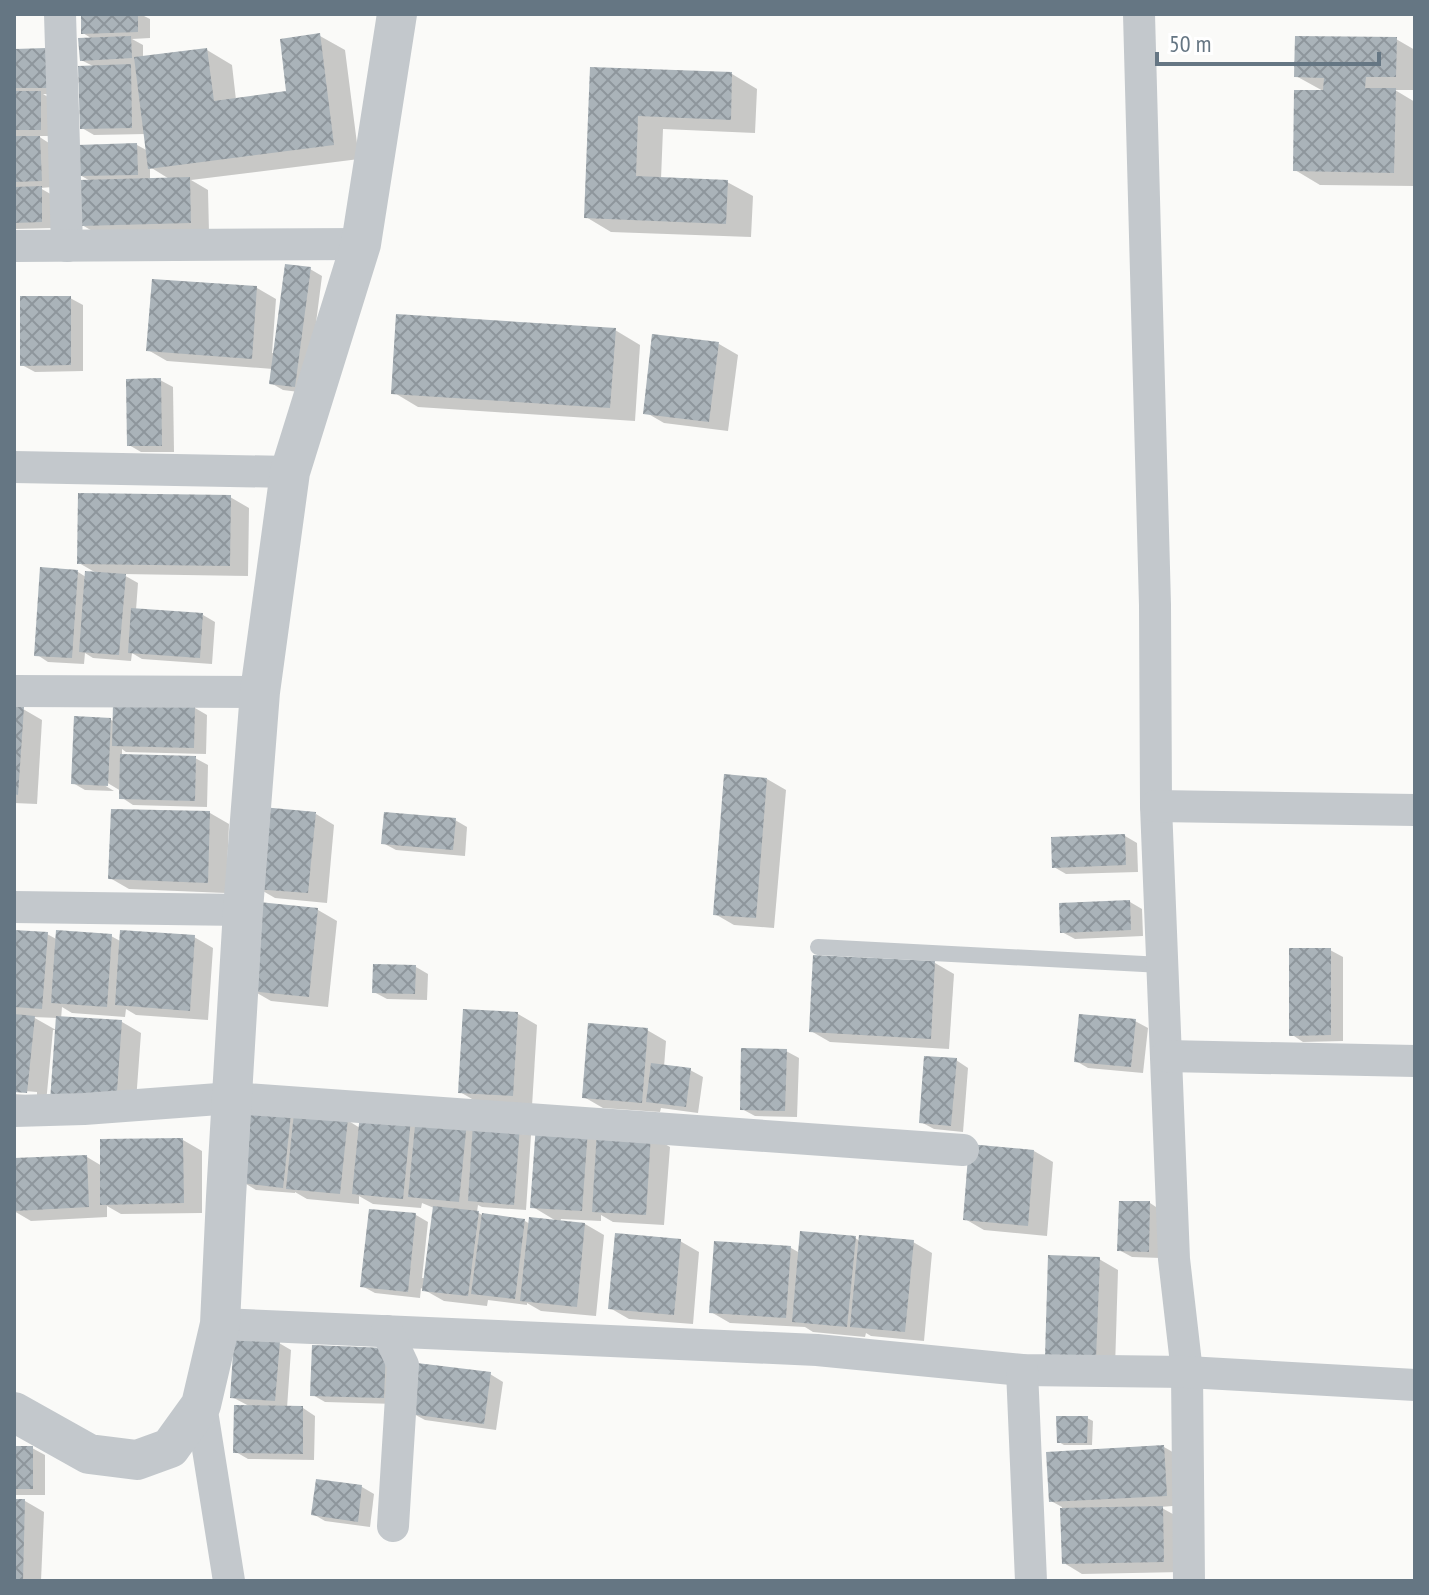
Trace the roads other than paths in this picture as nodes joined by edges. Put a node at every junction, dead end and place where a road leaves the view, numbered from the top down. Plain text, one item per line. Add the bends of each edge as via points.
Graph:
1 (60, 14) edge
2 (397, 14) edge
3 (1139, 14) edge
4 (361, 244) junction
5 (14, 246) edge
6 (67, 246) junction
7 (14, 467) edge
8 (290, 472) junction
9 (14, 691) edge
10 (260, 692) junction
11 (1156, 806) junction
12 (1415, 810) edge
13 (14, 907) edge
14 (243, 910) junction
15 (818, 947) dead end
16 (1162, 965) junction
17 (1166, 1056) junction
18 (1415, 1061) edge
19 (232, 1098) junction
20 (14, 1111) edge
21 (963, 1150) dead end
22 (220, 1324) junction
23 (387, 1331) junction
24 (1022, 1370) junction
25 (1187, 1372) junction
26 (1415, 1385) edge
27 (201, 1405) junction
28 (14, 1412) edge
29 (393, 1526) dead end
30 (229, 1581) edge
31 (1031, 1581) edge
32 (1189, 1581) edge

1 - 6 street
2 - 4 street
3 - 11 street
4 - 6 street
4 - 8 street
5 - 6 street
7 - 8 street
8 - 10 street
9 - 10 street
10 - 14 street
11 - 12 street
11 - 16 street
13 - 14 street
14 - 19 street
15 - 16 lane
16 - 17 street
17 - 18 street
17 - 25 street via 1174,1259
19 - 20 street
19 - 21 street
19 - 22 street
22 - 23 street
22 - 27 street
23 - 24 street via 817,1350
23 - 29 street via 403,1365
24 - 25 street
24 - 31 street
25 - 26 street
25 - 32 street
27 - 28 street via 170,1448 137,1460 89,1454
27 - 30 street

